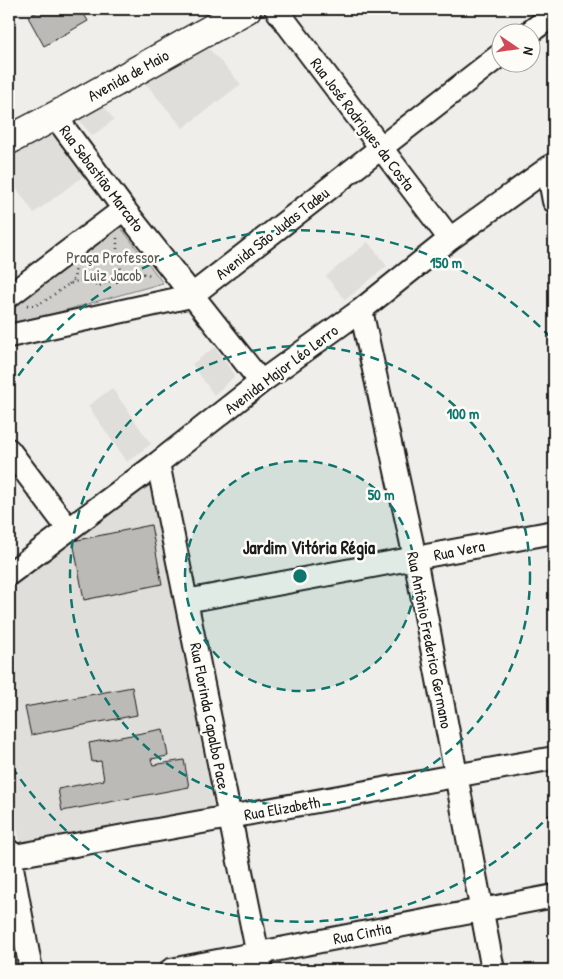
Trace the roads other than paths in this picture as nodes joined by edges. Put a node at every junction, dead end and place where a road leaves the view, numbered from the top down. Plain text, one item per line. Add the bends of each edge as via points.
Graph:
1 (247, 9) edge
2 (276, 9) edge
3 (554, 14) edge
4 (540, 24) edge
5 (490, 63) edge
6 (55, 116) junction
7 (9, 140) edge
8 (380, 149) junction
9 (551, 166) edge
10 (554, 201) edge
11 (118, 213) junction
12 (450, 239) junction
13 (185, 287) junction
14 (10, 295) edge
15 (361, 310) junction
16 (9, 336) edge
17 (261, 382) junction
18 (9, 450) edge
19 (158, 463) junction
20 (68, 530) junction
21 (554, 532) edge
22 (415, 558) junction
23 (9, 574) edge
24 (186, 601) junction
25 (554, 758) edge
26 (456, 776) junction
27 (230, 817) junction
28 (9, 855) edge
29 (554, 896) edge
30 (481, 910) junction
31 (259, 961) edge
32 (31, 970) edge
33 (171, 970) edge
34 (493, 970) edge

1 - 6 main road, Avenida de Maio
2 - 8 street, Rua José Rodrigues da Costa
3 - 4 street
5 - 8 street, Avenida São Judas Tadeu
6 - 7 main road, Avenida de Maio
6 - 11 street, Rua Sebastião Marcato
8 - 12 street, Rua José Rodrigues da Costa
8 - 13 street, Avenida São Judas Tadeu
9 - 10 street
9 - 12 street, Avenida Major Léo Lerro
11 - 13 street, Rua Sebastião Marcato
11 - 14 street
12 - 15 street, Avenida Major Léo Lerro
13 - 16 street, Avenida São Judas Tadeu
13 - 17 street, Rua Sebastião Marcato
15 - 17 street, Avenida Major Léo Lerro
15 - 22 street, Rua Antônio Frederico Germano
17 - 19 street, Avenida Major Léo Lerro
18 - 20 street
19 - 20 street, Avenida Major Léo Lerro
19 - 24 street, Rua Florinda Capalbo Pace
20 - 23 street, Avenida Major Léo Lerro
21 - 22 street, Rua Vera
22 - 24 street, Rua Vera
22 - 26 street, Rua Antônio Frederico Germano
24 - 27 street, Rua Florinda Capalbo Pace
25 - 26 street, Rua Elizabeth
26 - 27 street, Rua Elizabeth
26 - 30 street, Rua Antônio Frederico Germano
27 - 28 street, Rua Elizabeth
27 - 31 street, Rua Florinda Capalbo Pace
28 - 32 street
29 - 30 street, Rua Cintia
30 - 31 street, Rua Cintia
30 - 34 street, Rua Antônio Frederico Germano
31 - 33 street, Rua Cintia

